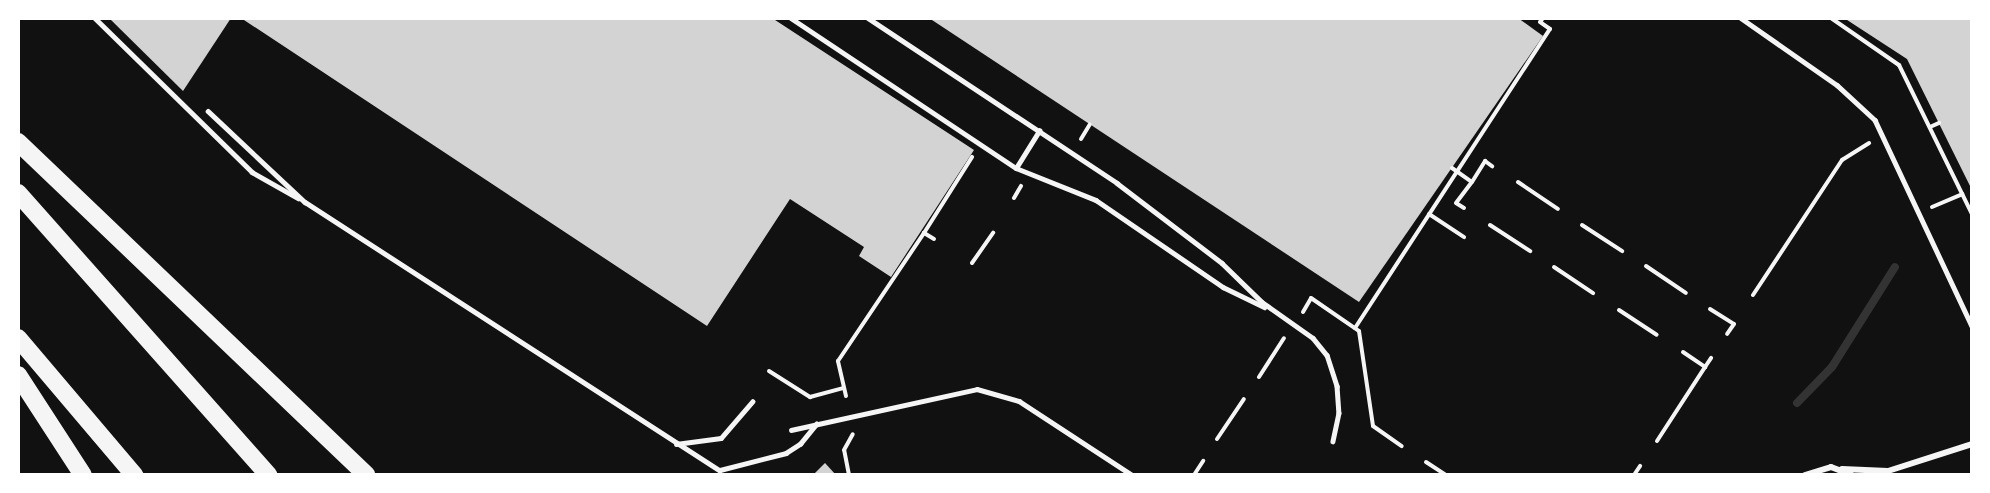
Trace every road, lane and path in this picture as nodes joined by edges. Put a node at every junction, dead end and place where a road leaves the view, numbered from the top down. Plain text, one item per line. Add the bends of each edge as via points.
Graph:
1 (95, 18) edge
2 (791, 18) edge
3 (868, 18) edge
4 (1535, 18) edge
5 (1741, 18) edge
6 (1831, 18) edge
7 (1542, 20) edge
8 (208, 111) dead end
9 (1939, 123) dead end
10 (1930, 127) junction
11 (1039, 131) junction
12 (18, 142) edge
13 (1870, 142) dead end
14 (981, 144) junction
15 (1492, 166) dead end
16 (1016, 168) junction
17 (1452, 168) dead end
18 (1457, 171) junction
19 (1472, 182) junction
20 (1518, 182) dead end
21 (18, 193) edge
22 (1962, 194) dead end
23 (305, 202) junction
24 (1464, 208) dead end
25 (1558, 209) dead end
26 (1429, 214) junction
27 (1917, 214) junction
28 (1972, 214) edge
29 (1490, 225) dead end
30 (1582, 225) dead end
31 (924, 233) junction
32 (993, 233) dead end
33 (1464, 237) dead end
34 (934, 239) dead end
35 (1530, 251) dead end
36 (1622, 251) dead end
37 (972, 263) dead end
38 (1554, 267) dead end
39 (1646, 267) dead end
40 (1593, 293) dead end
41 (1686, 293) dead end
42 (1753, 295) dead end
43 (1710, 309) dead end
44 (1619, 310) dead end
45 (1275, 312) junction
46 (1302, 313) dead end
47 (1972, 326) edge
48 (1355, 328) junction
49 (1727, 334) dead end
50 (1656, 335) dead end
51 (1284, 338) dead end
52 (18, 339) edge
53 (1683, 352) dead end
54 (1711, 358) dead end
55 (1705, 367) junction
56 (769, 371) dead end
57 (18, 375) edge
58 (1259, 377) dead end
59 (844, 388) junction
60 (846, 396) dead end
61 (1244, 399) dead end
62 (752, 402) dead end
63 (816, 424) junction
64 (791, 430) dead end
65 (853, 434) dead end
66 (1217, 440) dead end
67 (1333, 441) dead end
68 (1657, 441) dead end
69 (676, 444) junction
70 (1972, 444) edge
71 (1402, 447) dead end
72 (1203, 461) dead end
73 (1426, 462) dead end
74 (1640, 466) dead end
75 (1842, 470) junction
76 (1444, 474) edge
77 (83, 475) edge
78 (134, 475) edge
79 (268, 475) edge
80 (367, 475) edge
81 (849, 475) edge
82 (1132, 475) edge
83 (1194, 475) edge
84 (1634, 475) edge
85 (1805, 475) edge
86 (1852, 475) edge

1 - 23 lane via 252,172
2 - 14 lane
3 - 11 lane
4 - 7 path
5 - 27 lane via 1837,85 1875,120
6 - 10 path via 1899,65
7 - 18 path via 1550,29
8 - 23 lane
9 - 10 path
10 - 28 path
11 - 16 lane
11 - 45 lane via 1117,183 1222,263
12 - 80 highway
13 - 42 path via 1842,160
14 - 16 lane
14 - 31 path
15 - 19 path via 1485,161
16 - 45 lane via 1096,200 1223,287
17 - 18 path
18 - 19 path
18 - 26 path
19 - 24 path via 1456,203
20 - 25 path
21 - 79 highway
22 - 27 path
23 - 69 lane
26 - 33 path
26 - 48 path
27 - 47 lane
29 - 35 path
30 - 36 path
31 - 34 path
31 - 59 path via 838,361
32 - 37 path
38 - 40 path
39 - 41 path
43 - 49 path via 1735,322
44 - 50 path
45 - 67 lane via 1313,338 1327,355 1339,399
46 - 48 path via 1311,298
48 - 71 path via 1359,331 1373,426
51 - 58 path
52 - 78 highway
53 - 55 path
54 - 55 path
55 - 68 path
56 - 59 path via 810,397
57 - 77 highway
59 - 60 path
61 - 66 path
62 - 69 lane via 721,438
63 - 64 lane
63 - 69 lane via 800,444 786,453 732,469 720,470
63 - 82 lane via 977,389 1019,402
65 - 81 path via 844,450
70 - 75 street via 1888,471
72 - 83 path
73 - 76 path
74 - 84 path
75 - 85 street via 1820,468
75 - 86 street

